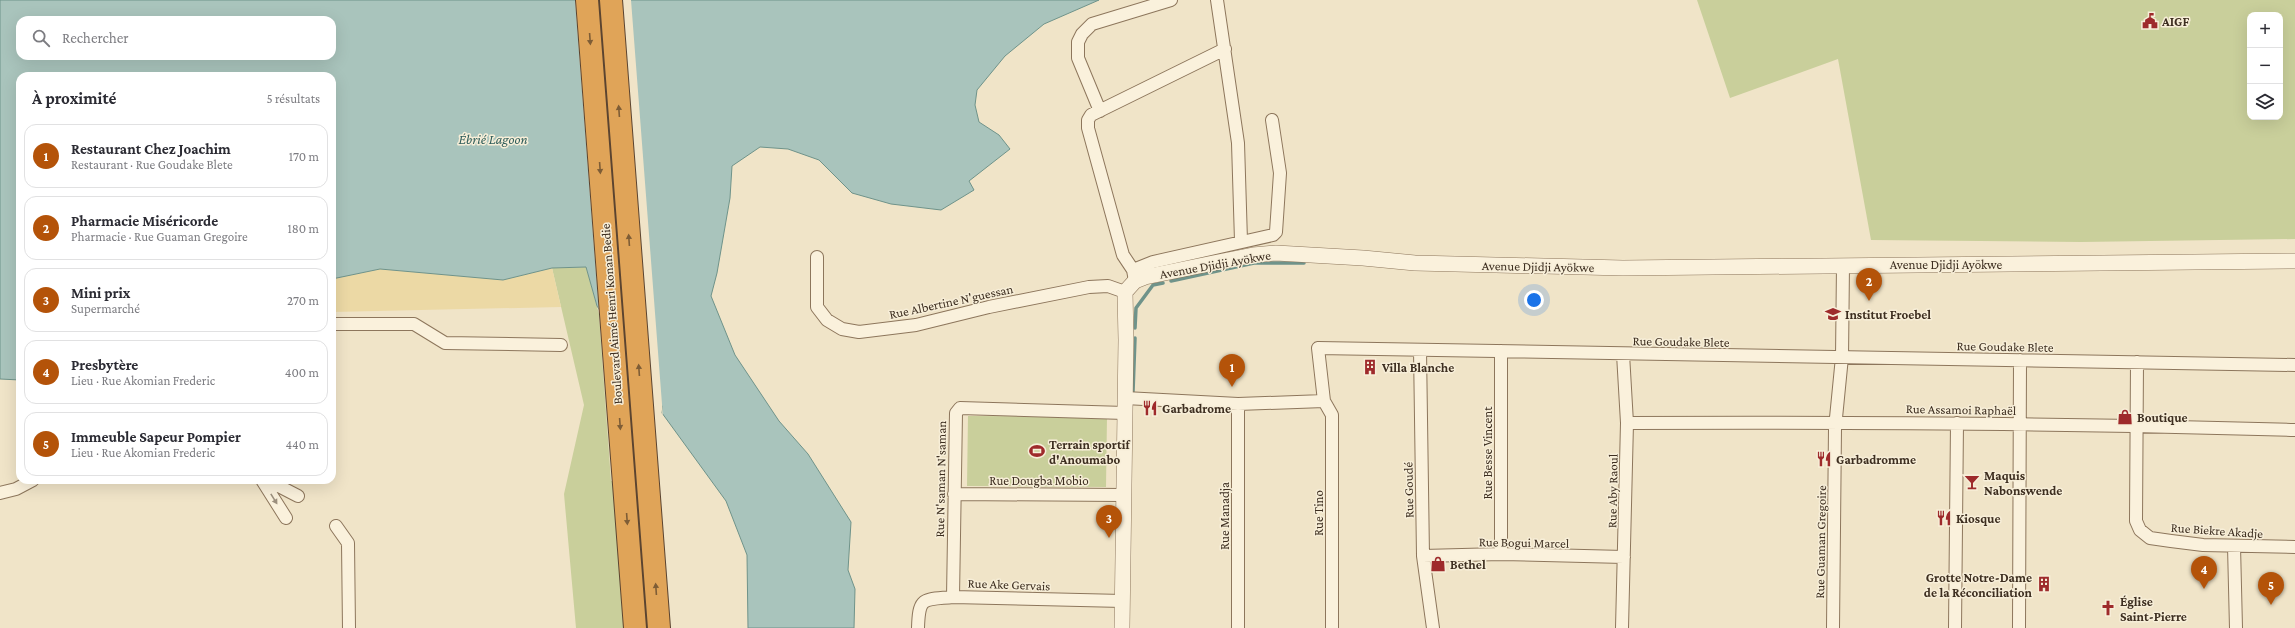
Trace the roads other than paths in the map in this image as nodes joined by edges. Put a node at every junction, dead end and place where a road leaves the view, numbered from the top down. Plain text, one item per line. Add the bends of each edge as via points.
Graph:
1 (587, 0) edge
2 (611, 0) edge
3 (1171, 0) edge
4 (1217, 0) edge
5 (1225, 49) junction
6 (1100, 111) junction
7 (1272, 120) dead end
8 (1241, 242) junction
9 (817, 257) dead end
10 (2295, 261) edge
11 (1844, 265) junction
12 (1131, 281) junction
13 (336, 324) edge
14 (560, 345) dead end
15 (1420, 350) junction
16 (1501, 351) junction
17 (1623, 354) junction
18 (1842, 357) junction
19 (2020, 360) junction
20 (2137, 362) junction
21 (2295, 365) edge
22 (1125, 398) junction
23 (1324, 401) junction
24 (1238, 404) junction
25 (1125, 413) junction
26 (1836, 422) junction
27 (1627, 423) junction
28 (1957, 423) junction
29 (2019, 424) junction
30 (2136, 425) junction
31 (2295, 430) edge
32 (25, 484) edge
33 (265, 484) edge
34 (275, 484) edge
35 (0, 493) edge
36 (954, 494) junction
37 (1123, 495) junction
38 (298, 496) dead end
39 (286, 518) dead end
40 (336, 526) dead end
41 (2234, 546) junction
42 (2295, 547) edge
43 (1501, 554) junction
44 (1423, 556) junction
45 (1624, 557) junction
46 (953, 596) junction
47 (1123, 601) junction
48 (349, 628) edge
49 (635, 628) edge
50 (659, 628) edge
51 (918, 628) edge
52 (1122, 628) edge
53 (1238, 628) edge
54 (1332, 628) edge
55 (1433, 628) edge
56 (1622, 628) edge
57 (1833, 628) edge
58 (1955, 628) edge
59 (2019, 628) edge
60 (2236, 628) edge

1 -> 49 highway, Boulevard Aimé Henri Konan Bedie
50 -> 2 highway, Boulevard Aimé Henri Konan Bedie
3 - 6 street via 1092,24 1082,34 1078,42 1078,58
4 - 5 street
5 - 6 street
5 - 8 street via 1238,143
6 - 12 street via 1088,120 1088,128
7 - 8 street via 1280,173 1277,228 1273,235
8 - 12 street via 1153,262
9 - 12 street, Rue Albertine N'guessan via 817,307 827,320 842,329 859,332 916,325 989,307
10 - 11 street, Avenue Djidji Ayökwe
11 - 12 street, Avenue Djidji Ayökwe via 1616,268 1415,263 1276,253
11 - 18 street, Rue Guaman Gregoire
12 - 22 street
13 - 14 street via 414,324 445,343
15 - 16 street, Rue Goudake Blete
15 - 23 street, Rue Goudake Blete via 1318,348
15 - 44 street, Rue Goudé
16 - 17 street, Rue Goudake Blete
16 - 43 street, Rue Besse Vincent
17 - 18 street, Rue Goudake Blete
17 - 27 street, Rue Aby Raoul
18 - 19 street, Rue Goudake Blete
18 - 26 street, Rue Guaman Gregoire
19 - 20 street, Rue Goudake Blete
19 - 29 street
20 - 21 street, Rue Goudake Blete
20 - 30 street, Rue Biekre Akadje
22 - 24 street
22 - 25 street
23 - 24 street
23 - 54 street, Rue Tino via 1332,415
24 - 53 street, Rue Manadja
25 - 36 street, Rue N'saman N'saman via 960,408 954,420
25 - 37 street
26 - 27 street, Rue Assamoi Raphaël
26 - 28 street, Rue Assamoi Raphaël
26 - 57 street, Rue Guaman Gregoire
27 - 45 street, Rue Aby Raoul
28 - 29 street, Rue Assamoi Raphaël
28 - 58 street
29 - 30 street, Rue Assamoi Raphaël
29 - 59 street
30 - 31 street, Rue Assamoi Raphaël
30 - 41 street, Rue Biekre Akadje via 2136,520 2140,530 2150,538
32 - 35 street
33 -> 39 street
34 - 38 street
36 - 37 street, Rue Dougba Mobio
36 - 46 street, Rue N'saman N'saman
37 - 47 street
40 - 48 street via 348,543
41 - 42 street, Rue Biekre Akadje
41 - 60 street
43 - 44 street, Rue Bogui Marcel
43 - 45 street, Rue Bogui Marcel
44 - 55 street, Rue Goudé
45 - 56 street, Rue Aby Raoul
46 - 47 street, Rue Ake Gervais
46 - 51 street, Rue Ake Gervais via 930,599 922,603 918,608
47 - 52 street

